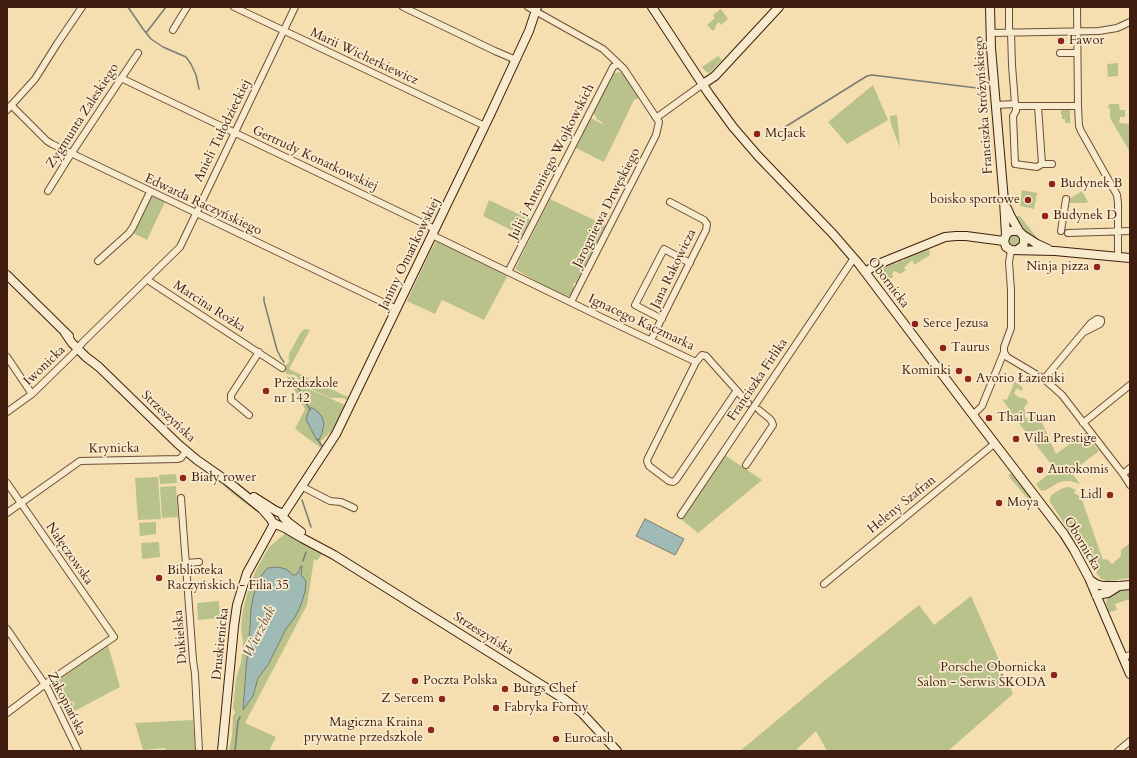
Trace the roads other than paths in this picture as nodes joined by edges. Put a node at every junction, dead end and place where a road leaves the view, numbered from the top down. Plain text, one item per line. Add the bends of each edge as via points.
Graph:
1 (82, 7) edge
2 (187, 7) edge
3 (234, 7) edge
4 (295, 7) edge
5 (403, 7) edge
6 (528, 7) edge
7 (652, 7) edge
8 (779, 7) edge
9 (990, 7) edge
10 (1009, 7) edge
11 (1076, 7) edge
12 (536, 9) edge
13 (1130, 22) edge
14 (173, 30) dead end
15 (284, 31) junction
16 (1077, 31) junction
17 (1010, 32) junction
18 (990, 33) junction
19 (138, 53) dead end
20 (1060, 53) dead end
21 (1077, 53) junction
22 (516, 60) junction
23 (618, 64) junction
24 (121, 78) junction
25 (703, 84) junction
26 (996, 105) junction
27 (1016, 105) junction
28 (1038, 106) junction
29 (1078, 106) junction
30 (8, 108) edge
31 (657, 120) junction
32 (485, 126) junction
33 (235, 133) junction
34 (71, 154) junction
35 (1042, 164) junction
36 (1052, 164) dead end
37 (48, 191) dead end
38 (150, 192) junction
39 (1066, 199) dead end
40 (1004, 201) junction
41 (670, 202) dead end
42 (196, 213) junction
43 (1130, 231) edge
44 (433, 232) junction
45 (1061, 232) dead end
46 (1118, 232) junction
47 (1021, 233) junction
48 (1068, 233) dead end
49 (1005, 238) junction
50 (1014, 250) junction
51 (1055, 252) junction
52 (1118, 257) junction
53 (854, 258) junction
54 (1130, 258) edge
55 (98, 261) dead end
56 (690, 263) junction
57 (508, 272) junction
58 (865, 272) junction
59 (7, 275) edge
60 (147, 279) junction
61 (571, 302) junction
62 (397, 309) junction
63 (662, 319) junction
64 (1084, 332) dead end
65 (651, 340) junction
66 (79, 347) junction
67 (259, 352) junction
68 (1004, 352) junction
69 (7, 357) edge
70 (696, 362) junction
71 (282, 368) dead end
72 (1044, 379) junction
73 (1130, 385) edge
74 (737, 391) junction
75 (32, 394) junction
76 (748, 403) dead end
77 (758, 410) dead end
78 (7, 412) edge
79 (249, 415) dead end
80 (973, 416) junction
81 (1083, 423) junction
82 (994, 444) junction
83 (186, 451) junction
84 (746, 465) dead end
85 (1130, 468) edge
86 (1123, 474) junction
87 (226, 480) junction
88 (7, 483) edge
89 (1130, 485) edge
90 (302, 486) junction
91 (181, 498) dead end
92 (21, 503) junction
93 (354, 508) dead end
94 (7, 513) edge
95 (281, 514) junction
96 (681, 515) dead end
97 (274, 522) junction
98 (326, 550) junction
99 (199, 562) dead end
100 (186, 563) junction
101 (1090, 580) junction
102 (824, 584) dead end
103 (1130, 585) edge
104 (1106, 589) junction
105 (1096, 595) junction
106 (1102, 607) junction
107 (7, 629) edge
108 (1127, 656) edge
109 (1130, 674) edge
110 (46, 684) junction
111 (7, 713) edge
112 (1130, 741) edge
113 (78, 751) edge
114 (199, 751) edge
115 (222, 751) edge
116 (617, 751) edge
117 (1118, 751) edge

1 - 30 street via 35,79
2 - 14 street
3 - 15 street, Marii Wicherkiewicz
4 - 15 street, Anieli Tułodzieckiej
5 - 22 street
6 - 12 street
7 - 25 street, Obornicka
8 - 25 street via 715,76
9 - 18 street, Franciszka Stróżyńskiego
10 - 17 street
11 - 16 street
12 - 22 street, Janiny Omańkowskiej
12 - 23 street via 599,47
13 - 16 street via 1107,30
15 - 32 street, Marii Wicherkiewicz
15 - 33 street, Anieli Tułodzieckiej
16 - 17 street
16 - 21 street
17 - 18 street
17 - 27 street
18 - 26 street, Franciszka Stróżyńskiego
19 - 24 street, Zygmunta Zaleskiego
20 - 21 street
21 - 29 street
22 - 32 street, Janiny Omańkowskiej
23 - 31 street via 624,69
23 - 57 street, Julii i Antoniego Wojkowskich via 613,67
24 - 33 street, Gertrudy Konatkowskiej
24 - 34 street, Zygmunta Zaleskiego
25 - 31 street
25 - 53 street, Obornicka via 745,142
26 - 27 street
26 - 40 street, Franciszka Stróżyńskiego
27 - 28 street
27 - 35 street via 1013,116 1015,164 1037,167
28 - 29 street
28 - 35 street
29 - 46 street via 1081,131 1117,195
30 - 34 street, Edwarda Raczyńskiego via 47,141
31 - 61 street, Jarogniewa Drwęskiego via 656,135
32 - 44 street, Janiny Omańkowskiej
33 - 42 street, Anieli Tułodzieckiej
33 - 44 street, Gertrudy Konatkowskiej
34 - 37 street, Zygmunta Zaleskiego
34 - 38 street, Edwarda Raczyńskiego
35 - 36 street
38 - 42 street, Edwarda Raczyńskiego
38 - 55 street via 129,233
39 - 45 street
40 - 47 street, Franciszka Stróżyńskiego
40 - 49 street, Franciszka Stróżyńskiego
41 - 56 street, Jana Rakowicza via 707,224
42 - 60 street, Anieli Tułodzieckiej via 180,247
42 - 62 street, Edwarda Raczyńskiego
43 - 46 street
44 - 57 street, Ignacego Kaczmarka
44 - 62 street, Janiny Omańkowskiej
46 - 48 street
46 - 52 street
47 - 49 street via 1012,230
47 - 50 street via 1024,244
47 - 51 street
49 - 50 street via 1006,247
49 - 58 street via 945,237 884,261
50 - 51 street
50 - 68 street via 1009,262 1011,328
51 - 52 street
52 - 54 street
53 - 58 street, Obornicka
53 - 96 street, Franciszka Firlika
56 - 63 street, Jana Rakowicza
56 - 63 street via 664,249 635,305
57 - 61 street, Ignacego Kaczmarka
58 - 80 street, Obornicka
59 - 66 street, Strzeszyńska
60 - 66 street, Anieli Tułodzieckiej
60 - 67 street, Marcina Rożka
61 - 65 street, Ignacego Kaczmarka
62 - 90 street, Janiny Omańkowskiej via 336,434
63 - 65 street, Jana Rakowicza
64 - 72 street
65 - 70 street, Ignacego Kaczmarka
66 - 75 street, Iwonicka
66 - 83 street, Strzeszyńska
67 - 71 street, Marcina Rożka
67 - 79 street via 231,395 231,400
68 - 72 street via 1007,357
68 - 80 street via 982,406
69 - 75 street
70 - 74 street, Franciszka Firlika via 702,355 706,356
70 - 74 street, Ignacego Kaczmarka via 647,461 649,466 669,481 676,480
72 - 81 street via 1062,395
73 - 81 street
74 - 76 street, Franciszka Firlika
75 - 78 street, Iwonicka
77 - 84 street, Franciszka Firlika via 770,419 773,425
80 - 82 street, Obornicka
81 - 86 street
82 - 101 street, Obornicka via 1064,534
82 - 102 street, Heleny Szafran
83 - 87 street, Strzeszyńska
83 - 92 street, Krynicka via 178,459 80,461
85 - 86 street
86 - 89 street
87 - 95 street, Strzeszyńska
87 - 97 street, Strzeszyńska
88 - 92 street, Nałęczowska
90 - 93 street via 330,501 341,502
90 - 95 street, Janiny Omańkowskiej via 292,499 278,506
91 - 100 street, Dukielska
92 - 94 street, Krynicka
92 - 110 street, Nałęczowska via 114,637
95 - 97 street via 282,522
95 - 97 street via 272,514
95 - 98 street, Strzeszyńska via 289,523
97 - 98 street, Strzeszyńska
97 - 115 street, Druskienicka via 247,573 237,605
98 - 116 street, Strzeszyńska via 564,699 591,722
99 - 100 street
100 - 114 street, Dukielska
101 - 104 street
101 - 105 street, Obornicka
103 - 104 street
104 - 105 street
104 - 106 street
105 - 106 street, Obornicka
106 - 108 street, Obornicka
107 - 110 street, Zakopiańska
108 - 109 street, Obornicka
110 - 111 street
110 - 113 street, Zakopiańska
112 - 117 street

